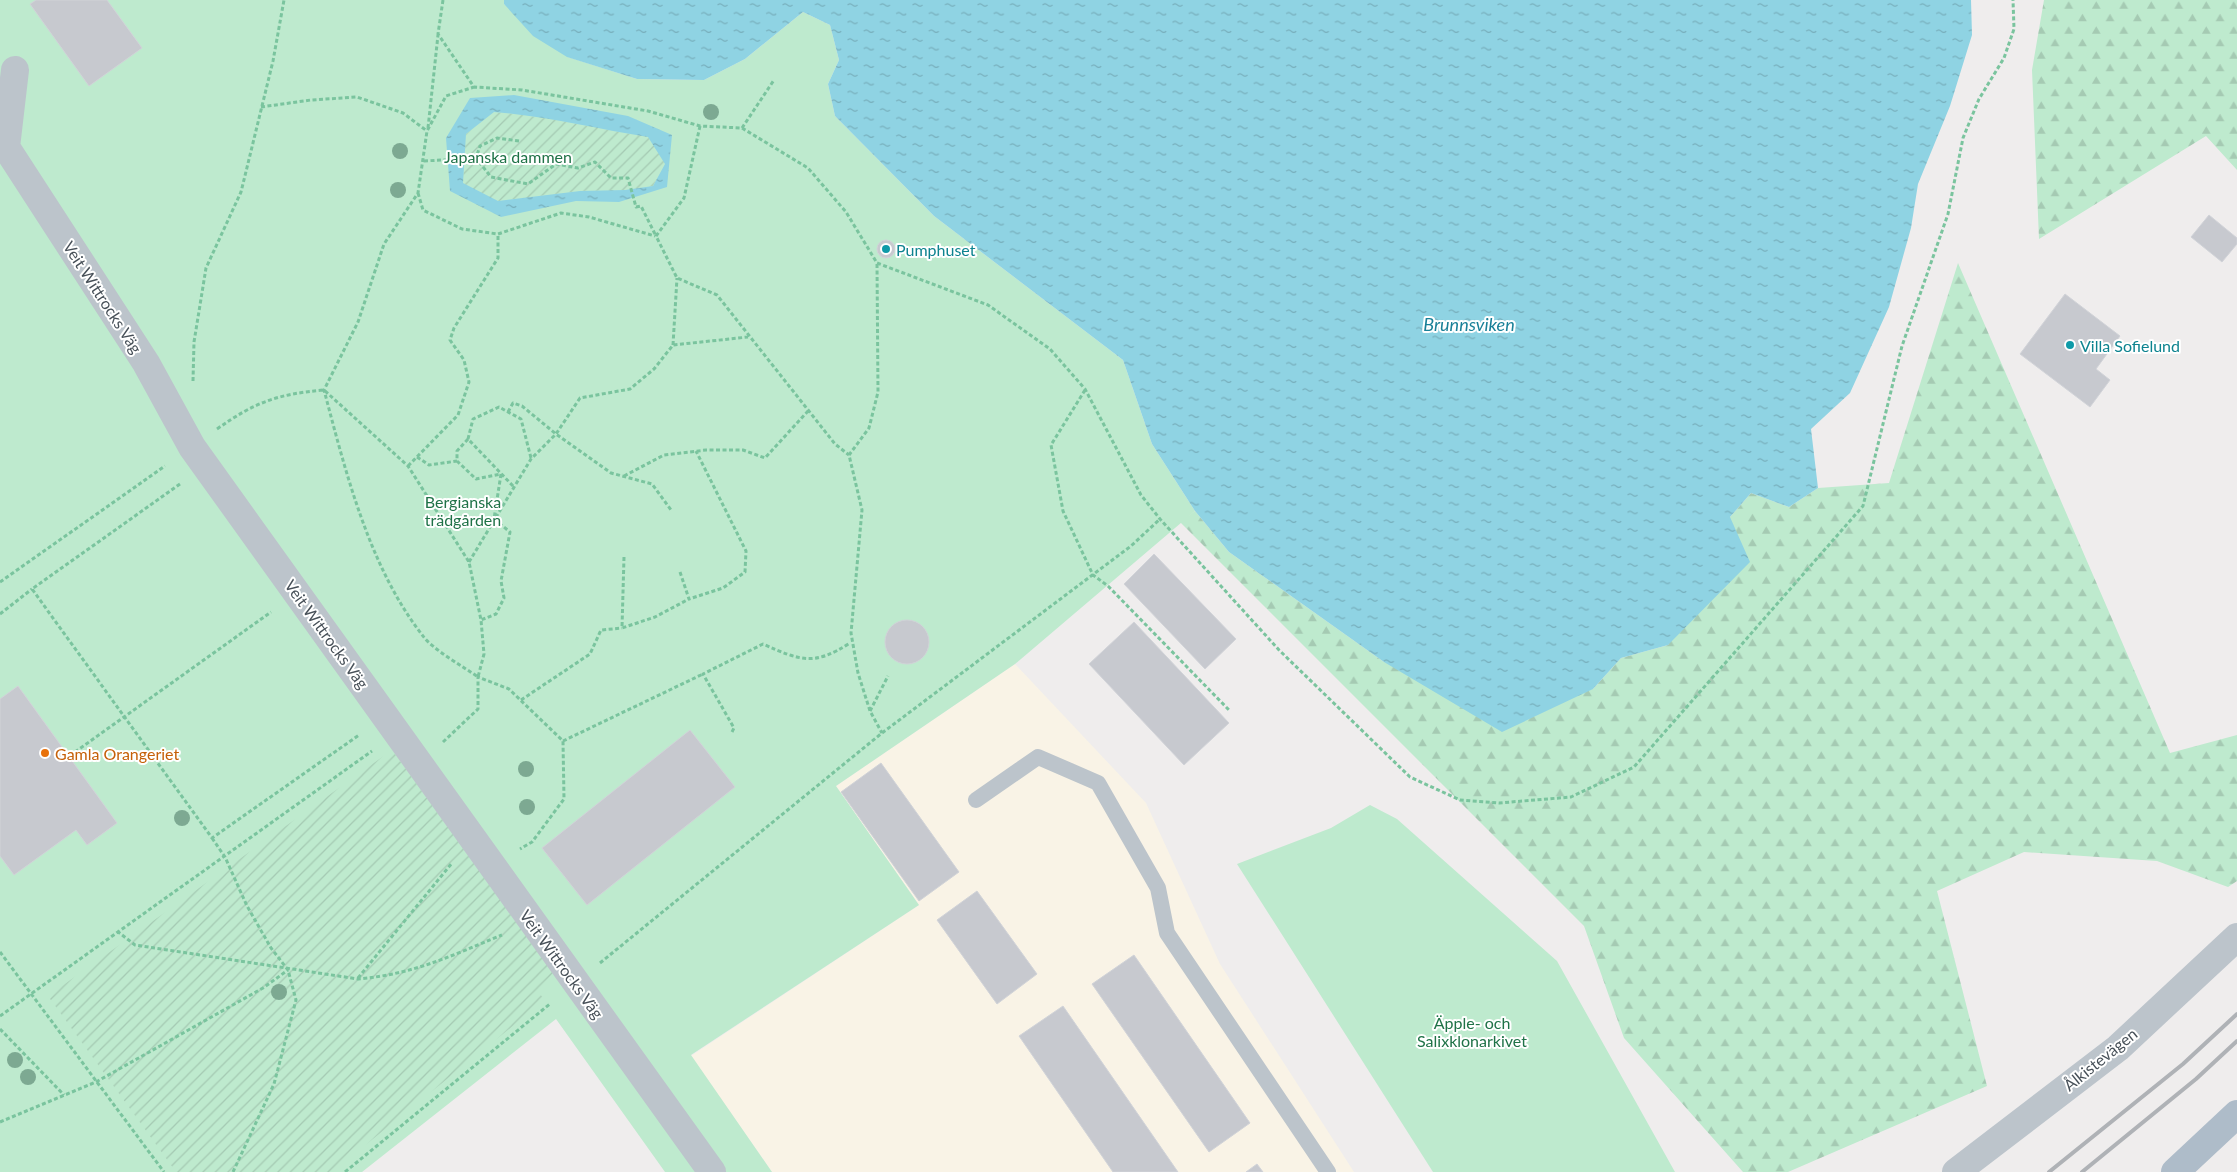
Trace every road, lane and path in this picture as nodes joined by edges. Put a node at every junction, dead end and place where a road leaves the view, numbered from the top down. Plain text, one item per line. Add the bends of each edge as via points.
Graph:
1 (284, 0) edge
2 (443, 0) edge
3 (2013, 0) edge
4 (438, 34) junction
5 (15, 70) dead end
6 (774, 80) dead end
7 (474, 87) junction
8 (260, 107) junction
9 (700, 126) junction
10 (742, 128) junction
11 (427, 131) junction
12 (519, 141) dead end
13 (476, 158) junction
14 (424, 161) junction
15 (418, 193) junction
16 (498, 234) junction
17 (656, 236) junction
18 (877, 264) junction
19 (677, 278) junction
20 (748, 337) junction
21 (673, 345) junction
22 (193, 389) dead end
23 (1085, 389) junction
24 (324, 390) junction
25 (808, 411) junction
26 (508, 412) junction
27 (556, 434) junction
28 (468, 439) junction
29 (192, 447) junction
30 (696, 451) junction
31 (849, 455) junction
32 (417, 457) junction
33 (531, 459) junction
34 (457, 461) junction
35 (408, 466) junction
36 (501, 474) junction
37 (624, 476) junction
38 (184, 481) dead end
39 (513, 486) junction
40 (671, 510) dead end
41 (494, 519) junction
42 (1160, 519) junction
43 (624, 558) dead end
44 (469, 562) junction
45 (680, 572) dead end
46 (1093, 575) junction
47 (0, 582) edge
48 (32, 590) junction
49 (689, 599) junction
50 (276, 608) dead end
51 (0, 614) edge
52 (481, 620) junction
53 (622, 628) junction
54 (850, 643) dead end
55 (703, 674) junction
56 (888, 676) dead end
57 (478, 677) junction
58 (521, 700) junction
59 (1229, 710) dead end
60 (870, 711) junction
61 (124, 716) junction
62 (364, 731) dead end
63 (732, 732) dead end
64 (882, 732) junction
65 (397, 733) junction
66 (563, 741) junction
67 (75, 752) dead end
68 (423, 768) junction
69 (976, 800) dead end
70 (212, 838) junction
71 (472, 838) junction
72 (225, 857) junction
73 (493, 866) junction
74 (533, 923) junction
75 (118, 931) junction
76 (2237, 937) edge
77 (0, 952) edge
78 (288, 970) junction
79 (358, 979) junction
80 (576, 983) junction
81 (30, 994) junction
82 (0, 1016) edge
83 (0, 1029) edge
84 (96, 1082) junction
85 (64, 1095) junction
86 (2237, 1114) edge
87 (0, 1122) edge
88 (164, 1172) edge
89 (233, 1172) edge
90 (345, 1172) edge
91 (712, 1172) edge
92 (1328, 1172) edge
93 (1956, 1172) edge
94 (2175, 1172) edge

1 - 8 path via 273,61
2 - 4 path
3 - 42 path via 2014,30 2004,58 1979,99 1963,138 1948,214 1902,346 1863,506 1634,767 1571,797 1499,803 1460,800 1410,777 1279,650
4 - 7 path
4 - 11 path
5 - 29 street, Veit Wittrocks Väg via 6,147 146,364
6 - 10 path
7 - 9 path via 522,90 648,111
7 - 11 path via 446,96
8 - 11 path via 357,97 403,113
8 - 22 path via 240,192 206,268 194,342
9 - 10 path
9 - 17 path via 684,198
10 - 18 path via 808,168 846,212
11 - 14 path
12 - 13 path via 497,138 480,146
13 - 14 path
13 - 17 path via 490,178 528,184 556,164 578,168 595,162 611,178 628,178 636,207 641,206
14 - 15 path
15 - 16 path via 424,210 447,222 462,229
15 - 24 path via 384,244 358,322
16 - 17 path via 561,213
16 - 32 path via 498,258 454,328 450,340 464,360 469,382 458,415
17 - 19 path
18 - 23 path via 988,305 1050,349
18 - 31 path via 878,392 869,428
19 - 20 path via 717,295
19 - 21 path
20 - 21 path
20 - 25 path
21 - 27 path via 654,369 630,388 580,398
23 - 42 path via 1141,496
23 - 46 path via 1050,445 1063,511
24 - 29 path via 286,394 245,409
24 - 35 path
24 - 57 path via 349,484 388,581 424,638
25 - 30 path via 765,458 743,450
25 - 31 path via 834,444
26 - 27 path via 513,403 522,406
26 - 28 path via 499,408 473,419
26 - 33 path via 521,419
27 - 33 path
27 - 37 path via 611,473
28 - 34 path via 456,451
28 - 36 path
29 - 47 path
29 - 65 street, Veit Wittrocks Väg
30 - 37 path via 664,455
30 - 49 path via 746,551 744,572 723,588
31 - 60 path via 862,510 851,634 858,673
32 - 34 path via 429,465
32 - 35 path
33 - 39 path
34 - 36 path via 476,479
35 - 44 path
36 - 39 path
36 - 41 path
37 - 40 path via 652,484
38 - 48 path
39 - 41 path
41 - 44 path
41 - 52 path via 510,532 501,581 504,598 496,614
42 - 46 path
43 - 53 path
44 - 52 path
45 - 49 path
46 - 59 path via 1108,586
46 - 64 path
48 - 51 path
48 - 61 path
49 - 53 path via 655,617
50 - 61 path
52 - 57 path via 484,654
53 - 58 path via 601,630 590,654
54 - 55 path via 828,656 795,658 763,644
55 - 63 path via 734,728
55 - 66 path
56 - 60 path
57 - 58 path via 509,689
57 - 68 path via 478,709 449,735
58 - 66 path
60 - 64 path
61 - 67 path
61 - 70 path
62 - 70 path
64 - 80 path
65 - 68 street, Veit Wittrocks Väg
65 - 72 path
66 - 73 path via 564,799 532,842
68 - 71 street, Veit Wittrocks Väg
69 - 92 lane via 1038,757 1098,783 1158,888 1167,933
70 - 72 path
71 - 73 street, Veit Wittrocks Väg
71 - 79 path
72 - 75 path
72 - 78 path via 247,906
73 - 74 street, Veit Wittrocks Väg
74 - 79 path via 437,963 391,976
74 - 80 street, Veit Wittrocks Väg
75 - 78 path via 135,945
75 - 81 path
76 - 93 street, Ålkistevägen via 2118,1048
77 - 81 path
78 - 79 path
78 - 84 path
78 - 89 path via 296,1000 274,1084
80 - 90 path
80 - 91 street, Veit Wittrocks Väg
81 - 82 path
81 - 84 path
83 - 85 path
84 - 85 path
84 - 88 path
85 - 87 path
86 - 94 main road

